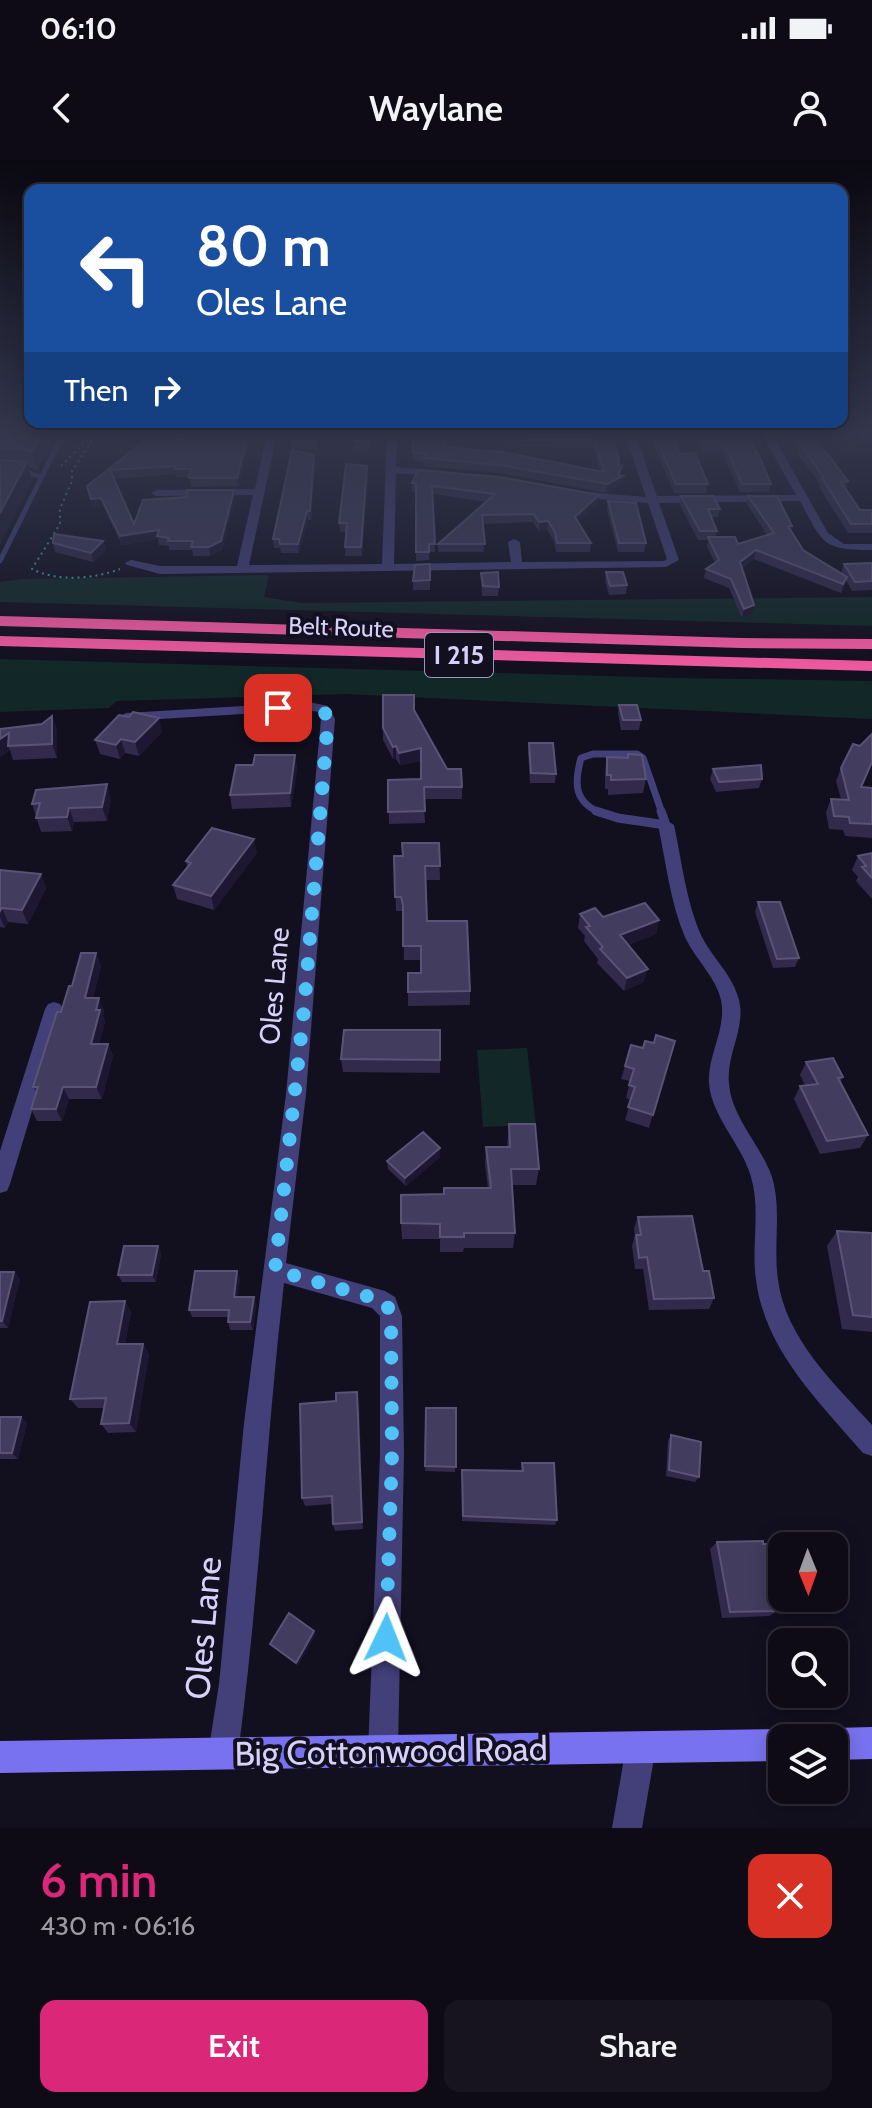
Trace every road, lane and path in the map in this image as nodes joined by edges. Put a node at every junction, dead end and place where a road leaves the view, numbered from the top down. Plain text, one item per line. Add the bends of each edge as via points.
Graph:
1 (25, 512) edge
2 (60, 512) edge
3 (255, 512) edge
4 (390, 512) edge
5 (657, 512) edge
6 (811, 512) edge
7 (514, 542) dead end
8 (872, 547) edge
9 (0, 561) edge
10 (131, 563) dead end
11 (517, 567) junction
12 (388, 568) junction
13 (242, 569) junction
14 (114, 572) dead end
15 (0, 621) edge
16 (0, 644) edge
17 (872, 644) edge
18 (872, 666) edge
19 (119, 717) edge
20 (666, 825) junction
21 (54, 1009) dead end
22 (0, 1184) edge
23 (275, 1270) junction
24 (872, 1444) edge
25 (872, 1743) edge
26 (848, 1744) edge
27 (768, 1745) edge
28 (641, 1747) junction
29 (383, 1751) junction
30 (223, 1754) junction
31 (0, 1757) edge
32 (627, 1828) edge

1 - 9 lane
2 - 14 path via 60,524 32,569 48,577
3 - 13 street
4 - 12 street
5 - 11 street via 673,560 654,566
6 - 8 street via 824,535 841,547
7 - 11 street
10 - 13 street via 160,570
11 - 12 street
12 - 13 street
15 - 17 highway, Belt Route / I 215
16 - 18 highway, Belt Route / I 215 via 85,642
19 - 23 street, Oles Lane via 309,706 323,709 328,719
20 - 20 lane via 590,808 577,792 581,758 643,758
20 - 24 street via 692,933 731,1003 719,1087 761,1176 771,1302 805,1365
21 - 22 street
23 - 29 street via 377,1299 391,1316
23 - 30 street, Oles Lane
25 - 26 main road
27 - 28 main road, Big Cottonwood Road
28 - 29 main road, Big Cottonwood Road
28 - 32 street
29 - 30 main road, Big Cottonwood Road
30 - 31 main road, Big Cottonwood Road

